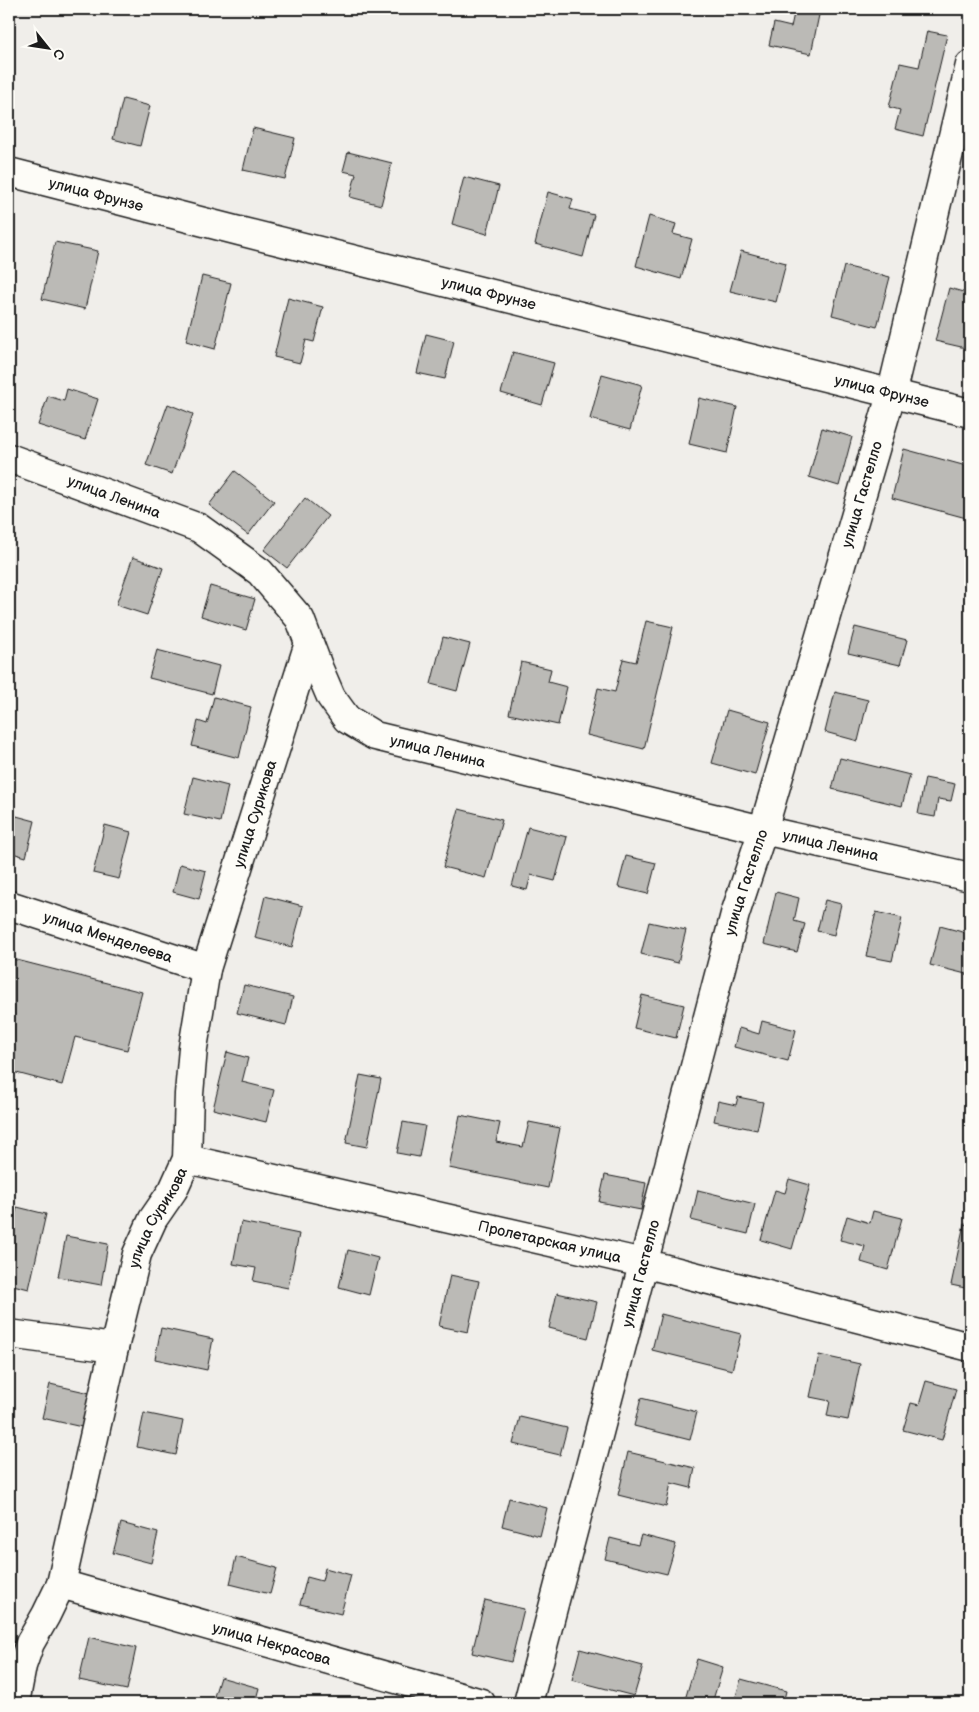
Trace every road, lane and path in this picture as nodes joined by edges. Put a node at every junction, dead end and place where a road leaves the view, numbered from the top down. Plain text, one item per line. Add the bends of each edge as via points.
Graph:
1 (970, 65) edge
2 (9, 172) edge
3 (891, 394) junction
4 (970, 413) edge
5 (9, 458) edge
6 (309, 643) junction
7 (763, 830) junction
8 (970, 877) edge
9 (9, 905) edge
10 (206, 969) junction
11 (187, 1159) junction
12 (643, 1263) junction
13 (9, 1334) edge
14 (970, 1347) edge
15 (114, 1348) junction
16 (61, 1584) junction
17 (15, 1703) edge
18 (481, 1703) edge
19 (528, 1703) edge

1 - 3 street, улица Гастелло
2 - 3 street, улица Фрунзе
3 - 4 street, улица Фрунзе
3 - 7 street, улица Гастелло
5 - 6 street, улица Ленина via 199,528 260,572 300,619
6 - 7 street, улица Ленина via 331,697 347,718 375,736
6 - 10 street, улица Сурикова
7 - 8 street, улица Ленина
7 - 12 street, улица Гастелло via 735,914
9 - 10 street, улица Менделеева
10 - 11 street, улица Сурикова via 193,1048
11 - 12 street, Пролетарская улица
11 - 15 street, улица Сурикова via 137,1254
12 - 14 street, Пролетарская улица
12 - 19 street, улица Гастелло
13 - 15 street
15 - 16 street, улица Сурикова
16 - 17 street, улица Сурикова via 30,1643
16 - 18 street, улица Некрасова

